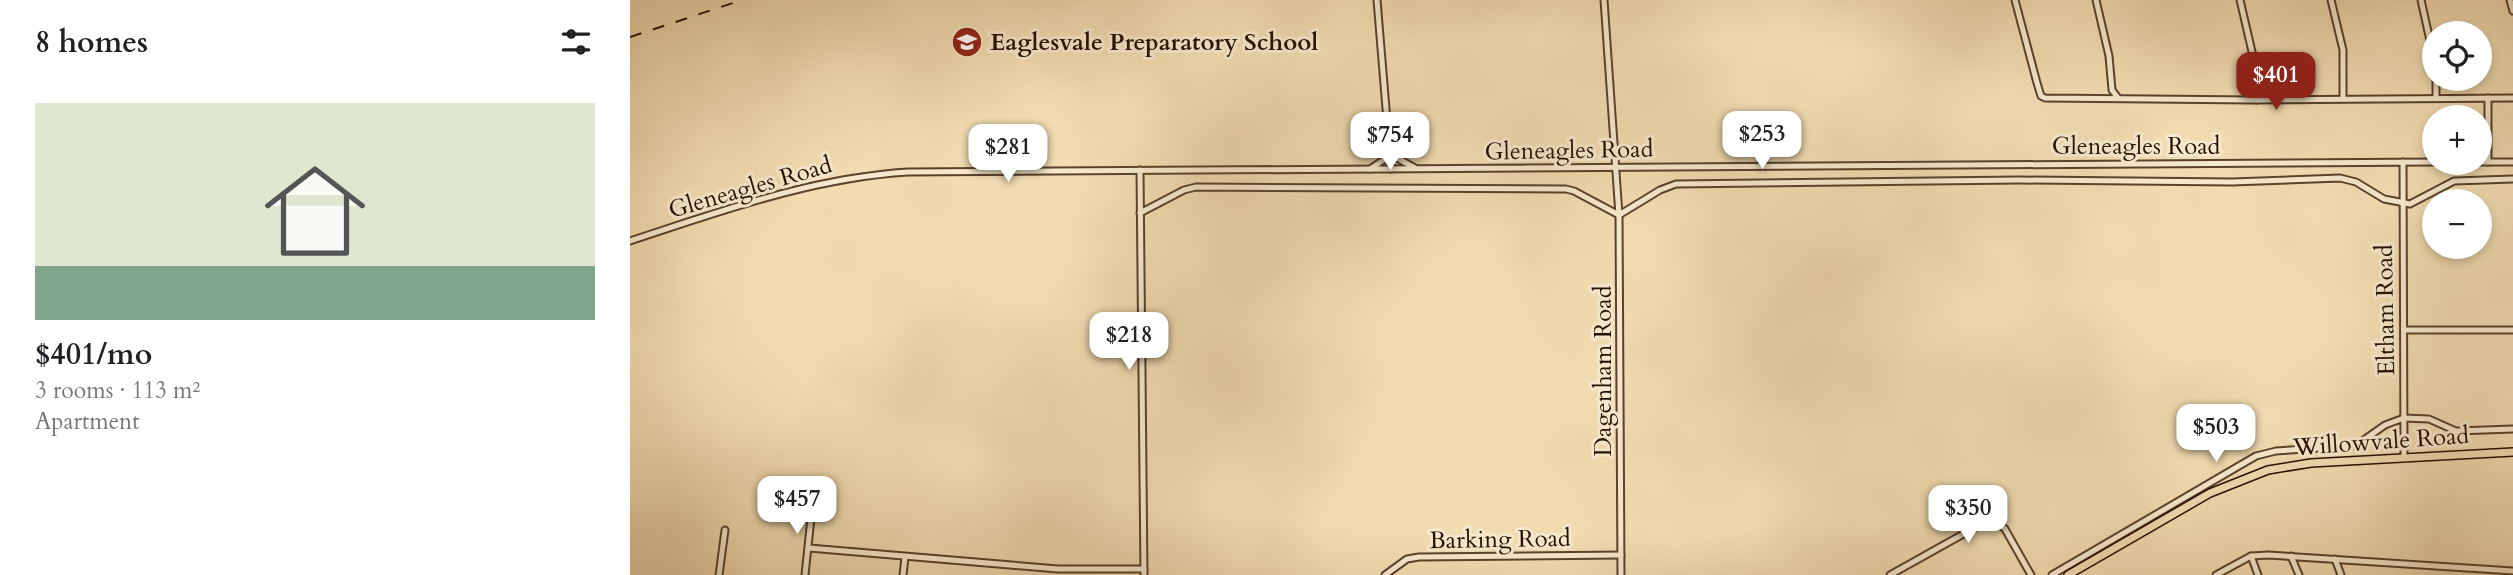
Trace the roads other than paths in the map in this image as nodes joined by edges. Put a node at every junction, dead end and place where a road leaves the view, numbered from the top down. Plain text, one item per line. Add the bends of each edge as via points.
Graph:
1 (1377, 0) edge
2 (1604, 0) edge
3 (2015, 0) edge
4 (2096, 0) edge
5 (2240, 0) edge
6 (2331, 0) edge
7 (2421, 0) edge
8 (2510, 0) edge
9 (2513, 12) edge
10 (2426, 21) edge
11 (2436, 91) edge
12 (2118, 97) junction
13 (2343, 98) junction
14 (2436, 98) junction
15 (2488, 98) junction
16 (2513, 98) edge
17 (2258, 100) junction
18 (2488, 105) edge
19 (1390, 149) junction
20 (2403, 162) junction
21 (2422, 162) edge
22 (2492, 162) edge
23 (2513, 162) edge
24 (1616, 167) junction
25 (1368, 169) junction
26 (1391, 169) junction
27 (1418, 169) junction
28 (1140, 170) junction
29 (2513, 178) edge
30 (2401, 203) junction
31 (1140, 213) junction
32 (1619, 215) junction
33 (630, 241) edge
34 (2405, 330) junction
35 (2513, 330) edge
36 (2404, 418) junction
37 (2513, 429) edge
38 (2513, 452) edge
39 (2404, 457) junction
40 (813, 499) dead end
41 (725, 530) dead end
42 (809, 548) junction
43 (1621, 555) junction
44 (2251, 556) junction
45 (2291, 556) junction
46 (905, 557) junction
47 (2335, 559) junction
48 (2513, 571) edge
49 (1058, 572) edge
50 (1144, 572) edge
51 (719, 575) edge
52 (805, 575) edge
53 (904, 575) edge
54 (1385, 575) edge
55 (1621, 575) edge
56 (1890, 575) edge
57 (2031, 575) edge
58 (2052, 575) edge
59 (2068, 575) edge
60 (2216, 575) edge
61 (2258, 575) edge
62 (2298, 575) edge
63 (2341, 575) edge

1 - 19 street
2 - 24 street, Dagenham Road
3 - 12 street via 2043,97
4 - 12 street via 2112,90
5 - 17 street
6 - 13 street via 2343,50
7 - 10 street
8 - 9 street
11 - 14 street
12 - 17 street
13 - 14 street
13 - 17 street
14 - 15 street
15 - 16 street
15 - 18 street
19 - 25 street via 1385,159
19 - 26 street
19 - 27 street
20 - 21 street, Gleneagles Road
20 - 24 street, Gleneagles Road
20 - 30 street, Eltham Road
22 - 23 street
24 - 27 street, Gleneagles Road
24 - 32 street, Dagenham Road
25 - 26 street, Gleneagles Road
25 - 28 street, Gleneagles Road
26 - 27 street, Gleneagles Road
28 - 31 street
28 - 33 street, Gleneagles Road via 908,172 843,178
29 - 30 street via 2454,181 2410,204
30 - 32 street via 2340,178 2232,183 1676,184
30 - 34 street, Eltham Road
31 - 32 street via 1196,187 1566,189
31 - 50 street
32 - 43 street, Dagenham Road
34 - 35 street
34 - 36 street, Eltham Road
36 - 37 street via 2429,419 2461,432
36 - 39 street, Eltham Road
36 - 58 street via 2351,446 2256,456
38 - 39 main road, Willowvale Road
39 - 59 main road, Willowvale Road via 2311,463 2246,477
40 - 42 street
41 - 51 street
42 - 46 street
42 - 52 street
43 - 54 street, Barking Road via 1419,557
43 - 55 street, Dagenham Road
44 - 45 street
44 - 60 street
44 - 61 street
45 - 47 street
45 - 62 street
46 - 49 street
46 - 53 street
47 - 48 street
47 - 63 street
49 - 50 street
56 - 57 street via 1992,518 2005,529

